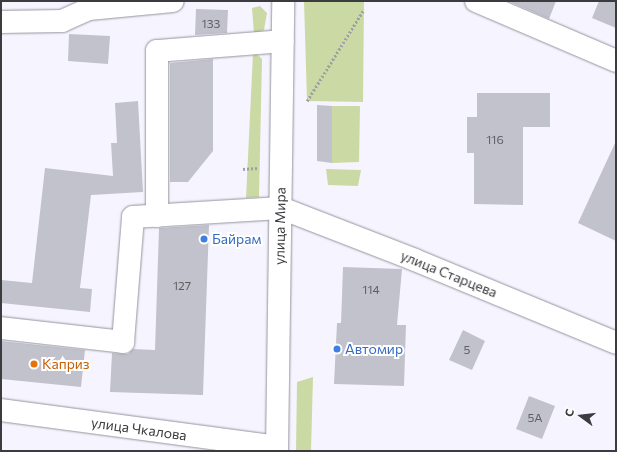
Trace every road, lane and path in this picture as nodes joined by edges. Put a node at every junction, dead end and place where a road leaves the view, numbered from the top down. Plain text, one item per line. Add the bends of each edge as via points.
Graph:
1 (173, 1) edge
2 (283, 1) edge
3 (476, 1) edge
4 (364, 9) dead end
5 (1, 22) edge
6 (283, 41) junction
7 (616, 60) edge
8 (307, 101) dead end
9 (259, 168) dead end
10 (243, 169) dead end
11 (281, 208) junction
12 (157, 216) junction
13 (1, 328) edge
14 (616, 343) edge
15 (1, 410) edge
16 (277, 449) edge

1 - 5 street via 89,9 62,20
2 - 6 street, улица Мира
3 - 7 street
4 - 8 path
6 - 11 street, улица Мира
6 - 12 street via 157,51
9 - 10 path
11 - 12 street
11 - 14 street, улица Старцева
11 - 16 street, улица Мира
12 - 13 street via 133,217 123,342
15 - 16 street, улица Чкалова

